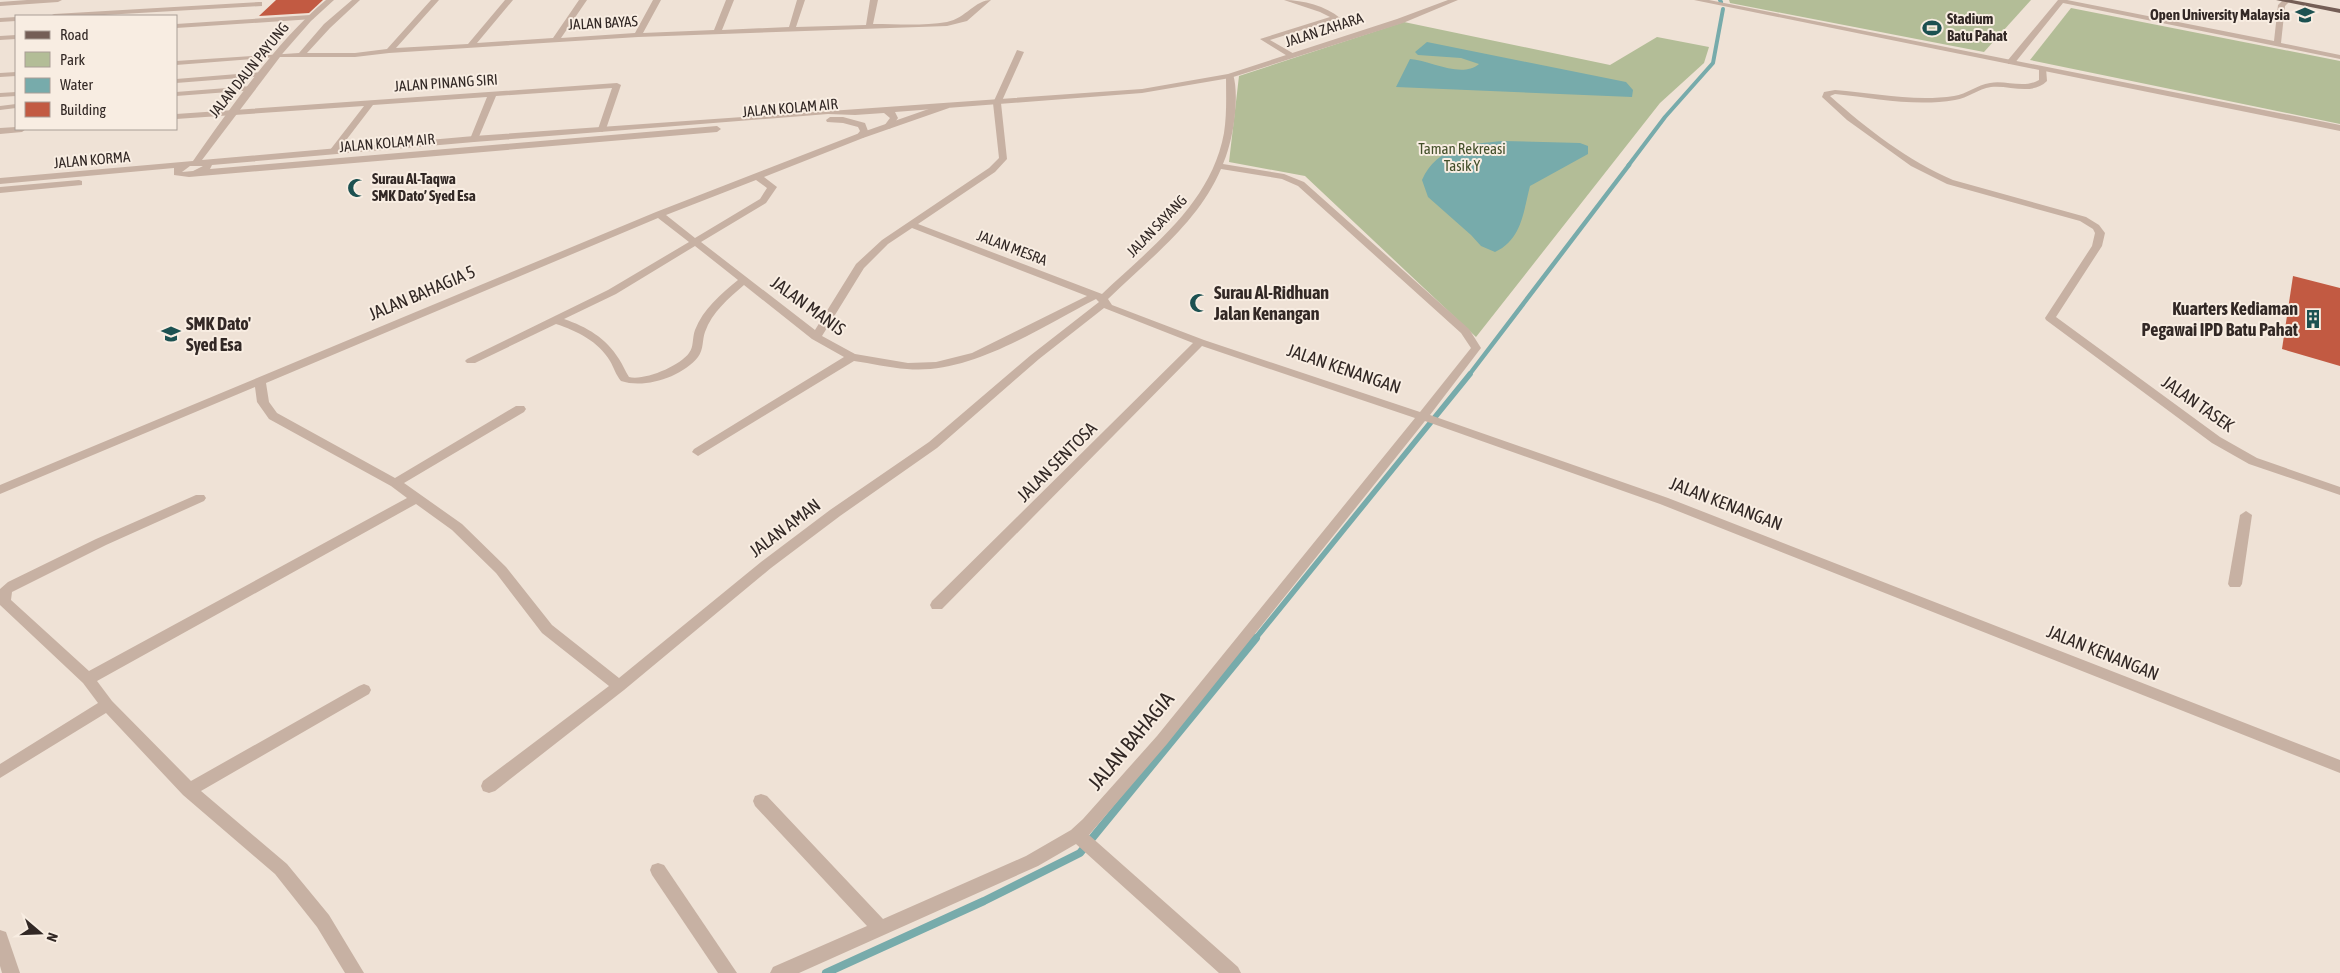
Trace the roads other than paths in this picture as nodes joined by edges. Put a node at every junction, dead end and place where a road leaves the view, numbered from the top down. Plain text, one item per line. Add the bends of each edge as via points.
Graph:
1 (58, 0) edge
2 (330, 0) edge
3 (356, 0) edge
4 (434, 0) edge
5 (509, 0) edge
6 (583, 0) edge
7 (657, 0) edge
8 (730, 0) edge
9 (801, 0) edge
10 (874, 0) edge
11 (987, 0) edge
12 (1288, 0) edge
13 (1454, 0) edge
14 (1698, 0) edge
15 (2275, 0) edge
16 (18, 1) edge
17 (2061, 1) edge
18 (261, 2) edge
19 (2284, 2) edge
20 (0, 4) edge
21 (126, 6) dead end
22 (2340, 11) edge
23 (118, 14) edge
24 (86, 15) edge
25 (310, 17) junction
26 (15, 19) edge
27 (0, 20) edge
28 (242, 21) junction
29 (178, 26) edge
30 (868, 26) junction
31 (792, 29) junction
32 (717, 32) junction
33 (638, 35) junction
34 (15, 36) edge
35 (0, 38) edge
36 (556, 40) junction
37 (471, 45) junction
38 (2277, 45) junction
39 (389, 51) junction
40 (1020, 52) dead end
41 (278, 55) junction
42 (301, 55) junction
43 (1292, 55) junction
44 (2340, 57) edge
45 (2011, 62) junction
46 (178, 63) edge
47 (2042, 68) junction
48 (15, 74) edge
49 (262, 74) junction
50 (0, 75) edge
51 (1230, 76) junction
52 (178, 81) edge
53 (252, 88) junction
54 (494, 93) junction
55 (15, 94) edge
56 (178, 94) edge
57 (0, 95) edge
58 (371, 102) junction
59 (997, 103) junction
60 (15, 106) edge
61 (946, 106) junction
62 (0, 108) edge
63 (886, 111) junction
64 (231, 113) junction
65 (855, 113) junction
66 (178, 117) edge
67 (818, 120) junction
68 (888, 126) junction
69 (2340, 128) edge
70 (15, 129) edge
71 (602, 129) junction
72 (0, 130) edge
73 (860, 136) junction
74 (474, 139) junction
75 (334, 150) junction
76 (200, 163) junction
77 (186, 165) junction
78 (1219, 166) junction
79 (196, 173) junction
80 (179, 174) junction
81 (757, 176) junction
82 (0, 181) edge
83 (0, 190) edge
84 (659, 214) junction
85 (909, 224) junction
86 (694, 243) junction
87 (743, 281) junction
88 (1101, 299) junction
89 (556, 320) junction
90 (816, 337) junction
91 (1200, 342) junction
92 (852, 357) junction
93 (470, 361) dead end
94 (260, 380) junction
95 (520, 409) dead end
96 (1426, 418) junction
97 (698, 452) dead end
98 (395, 483) junction
99 (0, 490) edge
100 (2340, 491) edge
101 (200, 498) dead end
102 (417, 498) junction
103 (2246, 515) dead end
104 (2235, 584) dead end
105 (937, 605) dead end
106 (88, 679) junction
107 (619, 686) junction
108 (364, 690) dead end
109 (107, 705) junction
110 (2337, 767) edge
111 (0, 772) edge
112 (489, 786) dead end
113 (190, 790) junction
114 (761, 801) dead end
115 (1081, 838) junction
116 (658, 870) dead end
117 (880, 928) junction
118 (0, 938) edge
119 (11, 973) edge
120 (355, 973) edge
121 (728, 973) edge
122 (779, 973) edge
123 (1232, 973) edge

1 - 16 street
2 - 25 street, JALAN DAUN PAYUNG
3 - 42 street
4 - 39 street
5 - 37 street
6 - 36 street
7 - 33 street
8 - 32 street
9 - 31 street
10 - 30 street
11 - 30 street, JALAN BAYAS via 956,23
12 - 43 street via 1323,10 1336,18 1264,39
13 - 43 street, JALAN ZAHARA via 1400,21
14 - 45 street
15 - 19 street
16 - 20 street
17 - 38 street
17 - 45 street
18 - 23 street
18 - 28 street
19 - 22 main road
19 - 38 street
21 - 23 street
23 - 24 street
25 - 28 street
25 - 41 street, JALAN DAUN PAYUNG
26 - 27 street
28 - 29 street
30 - 31 street, JALAN BAYAS
31 - 32 street, JALAN BAYAS
32 - 33 street, JALAN BAYAS
33 - 36 street, JALAN BAYAS
34 - 35 street
36 - 37 street, JALAN BAYAS
37 - 39 street, JALAN BAYAS
38 - 44 street
39 - 42 street, JALAN BAYAS
40 - 59 street
41 - 42 street, JALAN BAYAS
41 - 46 street, JALAN BAYAS
41 - 49 street, JALAN DAUN PAYUNG
43 - 51 street, JALAN ZAHARA
45 - 47 street
47 - 69 street
47 - 100 street, JALAN TASEK via 2043,81 2037,86 1987,86 1956,98 1911,100 1835,92 1826,97 1929,174 2083,219 2096,226 2100,233 2097,246 2050,318 2216,440 2253,461
48 - 50 street
49 - 52 street
49 - 53 street, JALAN DAUN PAYUNG
51 - 59 street, JALAN ZAHARA via 1142,91
51 - 78 street, JALAN SAYANG via 1232,92 1227,137
53 - 56 street
53 - 64 street, JALAN DAUN PAYUNG
54 - 58 street, JALAN PINANG SIRI
54 - 71 street, JALAN PINANG SIRI via 617,85
54 - 74 street
55 - 57 street
58 - 64 street, JALAN PINANG SIRI
58 - 75 street
59 - 61 street, JALAN ZAHARA
59 - 85 street via 1003,159 992,170
60 - 62 street
61 - 63 street
61 - 68 street, JALAN BAHAGIA 5
63 - 65 street
63 - 68 street via 894,118
64 - 66 street, JALAN PINANG SIRI
64 - 76 street, JALAN DAUN PAYUNG
65 - 67 street, JALAN KOLAM AIR
65 - 71 street, JALAN KOLAM AIR via 828,112
67 - 73 street via 862,125 864,131
67 - 79 street, JALAN KOLAM AIR
68 - 73 street, JALAN BAHAGIA 5
70 - 72 street
71 - 74 street, JALAN KOLAM AIR
73 - 81 street, JALAN BAHAGIA 5
74 - 75 street, JALAN KOLAM AIR
75 - 76 street, JALAN KOLAM AIR
76 - 77 street, JALAN KOLAM AIR
76 - 79 street, JALAN DAUN PAYUNG via 207,164 207,168
77 - 80 street via 177,171
77 - 82 street, JALAN KORMA
78 - 88 street, JALAN SAYANG via 1205,195 1175,231
78 - 96 street, JALAN BAHAGIA via 1284,177 1301,184 1469,336 1476,348
79 - 80 street, JALAN KOLAM AIR
80 - 83 street, JALAN KORMA
81 - 84 street, JALAN BAHAGIA 5
81 - 86 street via 772,187 763,201
84 - 86 street, JALAN MANIS
84 - 94 street, JALAN BAHAGIA 5
85 - 88 street, JALAN MESRA
85 - 90 street via 860,266
86 - 87 street, JALAN MANIS
86 - 89 street via 612,292
87 - 89 street via 712,310 698,334 699,347 691,359 652,379 629,381 622,376 606,346 595,336
87 - 90 street, JALAN MANIS
88 - 91 street, JALAN KENANGAN via 1108,307
88 - 92 street, JALAN MANIS via 976,356 936,365 908,366
88 - 107 street, JALAN AMAN via 933,445 766,565
89 - 93 street
90 - 92 street, JALAN MANIS
91 - 96 street, JALAN KENANGAN
91 - 105 street, JALAN SENTOSA
92 - 97 street
94 - 98 street via 263,402 273,416
94 - 99 street, JALAN BAHAGIA 5
95 - 98 street
96 - 110 street, JALAN KENANGAN via 1708,517
96 - 115 street, JALAN BAHAGIA
98 - 102 street
101 - 106 street via 101,542 6,590 4,601
102 - 106 street
102 - 107 street via 457,527 501,570 547,629
103 - 104 street
106 - 109 street
107 - 112 street, JALAN AMAN
108 - 113 street
109 - 111 street
109 - 113 street
113 - 120 street via 281,870 323,921
114 - 117 street
115 - 117 street, JALAN BAHAGIA
115 - 123 street
116 - 121 street
117 - 122 street, JALAN BAHAGIA
118 - 119 street

